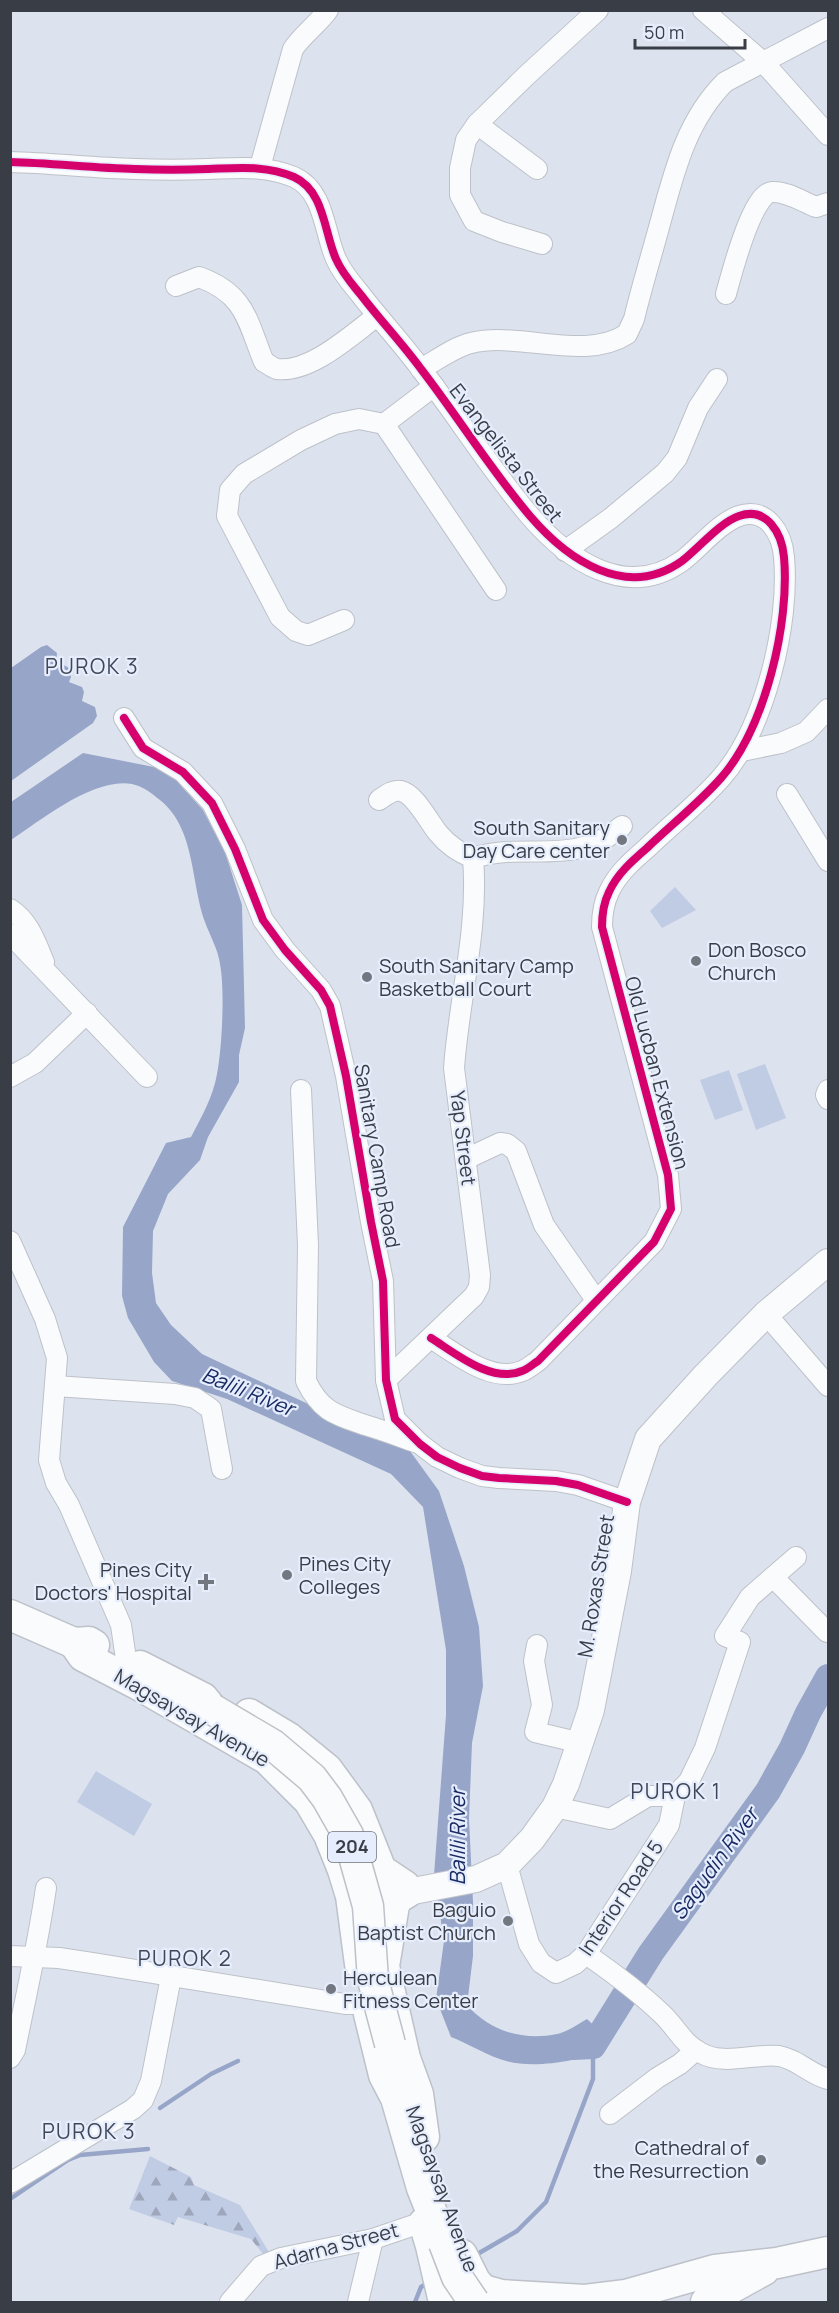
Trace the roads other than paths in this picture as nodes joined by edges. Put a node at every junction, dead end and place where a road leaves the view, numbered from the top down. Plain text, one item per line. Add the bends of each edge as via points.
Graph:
1 (328, 10) edge
2 (598, 10) edge
3 (703, 10) edge
4 (828, 28) edge
5 (764, 63) junction
6 (477, 124) junction
7 (828, 135) edge
8 (10, 162) edge
9 (260, 167) junction
10 (537, 169) dead end
11 (828, 203) edge
12 (542, 244) dead end
13 (176, 286) dead end
14 (726, 294) dead end
15 (377, 316) junction
16 (421, 369) junction
17 (717, 379) dead end
18 (434, 386) junction
19 (384, 424) junction
20 (565, 551) junction
21 (496, 590) dead end
22 (344, 620) dead end
23 (828, 709) edge
24 (124, 718) dead end
25 (742, 751) junction
26 (787, 794) dead end
27 (379, 800) dead end
28 (621, 826) dead end
29 (473, 858) junction
30 (828, 861) edge
31 (10, 909) edge
32 (10, 934) edge
33 (47, 970) junction
34 (87, 1013) junction
35 (10, 1077) edge
36 (147, 1077) dead end
37 (301, 1090) dead end
38 (466, 1159) junction
39 (10, 1241) edge
40 (828, 1262) edge
41 (597, 1300) junction
42 (766, 1314) junction
43 (431, 1338) junction
44 (386, 1380) junction
45 (55, 1386) junction
46 (828, 1386) edge
47 (420, 1444) junction
48 (222, 1469) dead end
49 (627, 1502) junction
50 (796, 1557) dead end
51 (773, 1577) junction
52 (10, 1615) edge
53 (827, 1632) dead end
54 (74, 1643) junction
55 (537, 1645) dead end
56 (126, 1659) junction
57 (207, 1703) junction
58 (581, 1743) junction
59 (675, 1796) junction
60 (555, 1807) junction
61 (507, 1865) junction
62 (385, 1885) junction
63 (46, 1888) dead end
64 (390, 1921) junction
65 (355, 1928) junction
66 (586, 1954) junction
67 (10, 1956) edge
68 (34, 1956) junction
69 (171, 1977) junction
70 (367, 2004) junction
71 (696, 2050) junction
72 (10, 2058) edge
73 (828, 2079) edge
74 (395, 2090) junction
75 (610, 2114) dead end
76 (424, 2137) junction
77 (10, 2183) edge
78 (373, 2238) junction
79 (439, 2238) junction
80 (828, 2252) edge
81 (777, 2263) junction
82 (442, 2292) edge
83 (480, 2292) edge
84 (700, 2298) edge
85 (230, 2302) edge
86 (358, 2302) edge
87 (663, 2302) edge

1 - 9 street via 293,49
2 - 6 street
3 - 5 street
4 - 5 street, Evangelista Street
5 - 7 street
5 - 16 street, Evangelista Street via 725,82 711,95 691,127 675,168 627,334 603,345 493,340 470,343
6 - 10 street
6 - 12 street via 466,140 460,195 474,220
8 - 9 street via 133,169
9 - 15 street via 297,178 309,188 321,211 336,260
11 - 14 street via 816,207 784,194 770,192 763,196 746,228
13 - 15 street via 199,277 217,283 236,299 251,324 264,362 276,369 302,366
15 - 16 street
16 - 18 street, Evangelista Street
17 - 20 street, Evangelista Street via 698,408 677,458 664,473
18 - 19 street
18 - 20 street, Evangelista Street via 531,516
19 - 21 street
19 - 22 street via 359,419 334,424 244,474 230,490 226,516 280,617 296,631 308,635
20 - 25 street, Evangelista Street via 581,563 606,573 631,577 667,570 727,522 744,514 760,515 777,532 784,560 784,592 772,677
23 - 25 street via 806,732 781,743
24 - 44 street, Sanitary Camp Road via 142,748 183,772 212,803 263,920 330,1006 383,1281
25 - 41 street, Old Lucban Extension via 721,779 624,868 602,911 602,927 668,1174 671,1209 654,1242
26 - 30 street
27 - 29 street via 396,790 403,791 439,835
28 - 29 street via 599,842 573,850 497,852
29 - 38 street, Yap Street via 473,922 454,1068
31 - 33 street via 33,936
32 - 33 street
33 - 34 street
34 - 35 street via 36,1064
34 - 36 street
37 - 47 street via 308,1245 306,1382 330,1412
38 - 41 street via 500,1143 516,1151 544,1225
38 - 43 street, Yap Street via 479,1287
39 - 45 street via 45,1319 57,1358
40 - 42 main road, M. Roxas Street
41 - 43 street, Old Lucban Extension via 538,1361 521,1372 488,1371
42 - 46 street
42 - 49 main road, M. Roxas Street via 648,1440
43 - 44 street, Yap Street
44 - 47 street, Sanitary Camp Road via 395,1419
45 - 48 street via 195,1398 211,1409
45 - 56 street via 50,1460 56,1483 121,1625
47 - 49 street, Sanitary Camp Road via 437,1457 482,1476 556,1481
49 - 58 main road, M. Roxas Street via 618,1571
50 - 51 street, Interior Road 5
51 - 53 street
51 - 59 street, Interior Road 5 via 750,1597 725,1636 740,1642 705,1748 689,1781
52 - 54 highway, Magsaysay Avenue / 204
54 - 56 highway, Magsaysay Avenue / 204 via 88,1642
54 - 62 highway, Magsaysay Avenue / 204 via 83,1656 267,1759 309,1801 329,1835
55 - 58 street via 534,1661 542,1705 535,1732
56 - 57 highway, Magsaysay Avenue / 204
57 - 62 highway, 204 via 217,1696 228,1702 289,1738 327,1769 357,1810
57 - 74 highway, Magsaysay Avenue / 204, bridge via 273,1745 312,1778 348,1835 369,1905 373,1980 390,2044
58 - 60 main road, M. Roxas Street
59 - 60 street via 648,1796 610,1819
59 - 66 street, Interior Road 5 via 669,1825
60 - 61 main road, M. Roxas Street
61 - 62 main road, M. Roxas Street via 476,1879
61 - 66 street, Interior Road 5 via 529,1944 541,1963 556,1973
62 - 64 highway, 204 via 398,1898
62 - 65 highway, Magsaysay Avenue / 204
63 - 68 street
64 - 65 highway via 384,1909 370,1908
64 - 76 highway, 204 via 384,1966 405,2058 418,2094
65 - 70 highway, Magsaysay Avenue / 204
66 - 71 street via 664,2015
67 - 68 street
68 - 69 street
68 - 72 street via 15,2050
69 - 70 street via 345,2004
69 - 77 street via 151,2081 143,2100
70 - 74 highway, Magsaysay Avenue / 204
71 - 73 street via 718,2058 779,2056 816,2077
71 - 75 street
74 - 76 highway, Magsaysay Avenue / 204
74 - 79 highway, 204 via 382,2106
74 - 83 highway, Magsaysay Avenue / 204, bridge via 426,2199 457,2277
76 - 79 highway, Magsaysay Avenue / 204 via 435,2180
78 - 79 street, Adarna Street
78 - 85 street, Adarna Street via 261,2266
78 - 86 street
79 - 82 highway, 204
79 - 83 highway, Magsaysay Avenue / 204
80 - 81 highway
81 - 83 highway via 715,2270 626,2295 585,2300
81 - 84 highway
84 - 87 highway

